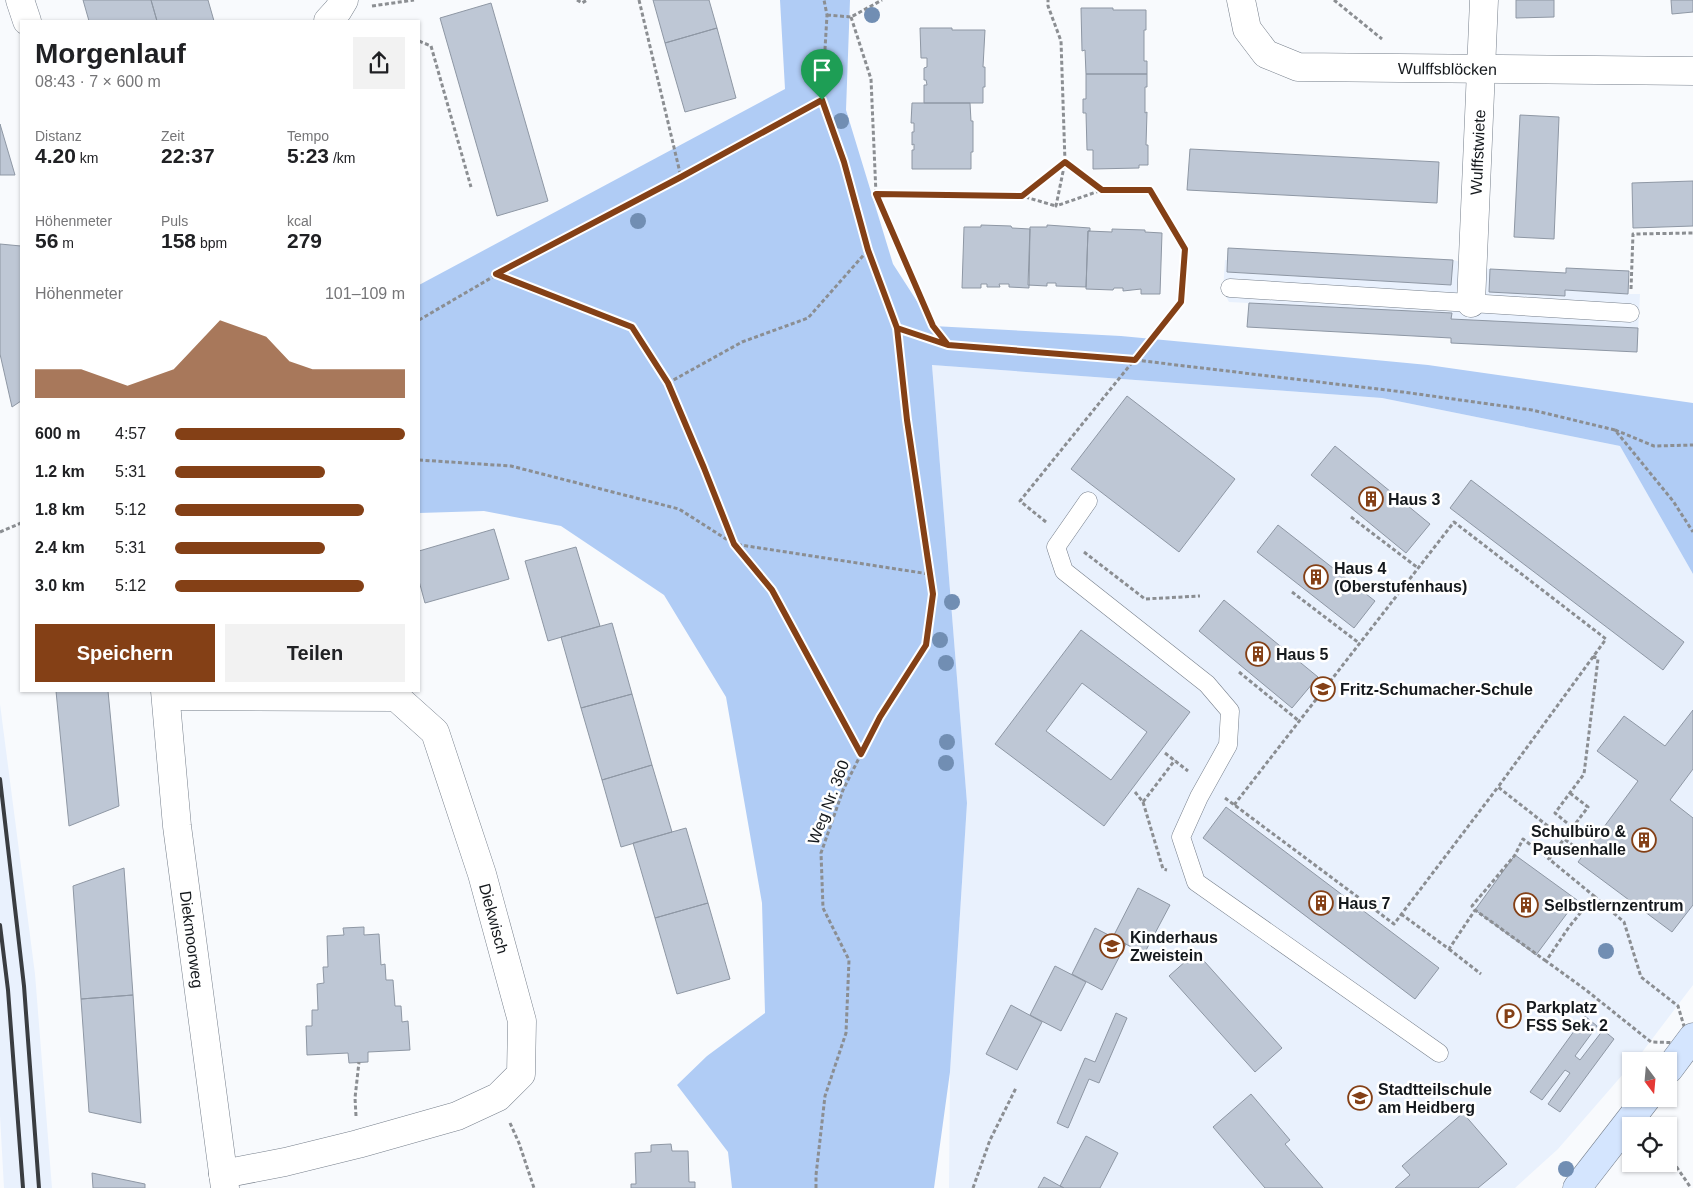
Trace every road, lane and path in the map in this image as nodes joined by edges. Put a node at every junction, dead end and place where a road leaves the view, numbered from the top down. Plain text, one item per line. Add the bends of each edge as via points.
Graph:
1 (20, 0) edge
2 (344, 0) edge
3 (576, 0) edge
4 (587, 0) edge
5 (639, 0) edge
6 (824, 0) edge
7 (882, 0) edge
8 (1048, 0) edge
9 (1241, 0) edge
10 (1334, 0) edge
11 (1484, 0) edge
12 (827, 15) junction
13 (851, 17) junction
14 (27, 20) edge
15 (329, 20) edge
16 (1384, 40) dead end
17 (420, 41) edge
18 (1482, 70) junction
19 (1693, 70) edge
20 (822, 100) junction
21 (1065, 162) junction
22 (681, 177) junction
23 (471, 186) dead end
24 (1102, 190) junction
25 (876, 194) junction
26 (1022, 196) junction
27 (1056, 206) junction
28 (1693, 233) edge
29 (868, 250) junction
30 (496, 274) junction
31 (1230, 288) dead end
32 (1471, 303) junction
33 (1630, 313) joint
34 (420, 319) edge
35 (897, 328) junction
36 (948, 345) junction
37 (1135, 360) junction
38 (668, 383) junction
39 (1615, 430) junction
40 (1693, 445) edge
41 (420, 460) edge
42 (1088, 501) dead end
43 (1351, 517) dead end
44 (20, 523) edge
45 (0, 532) edge
46 (1693, 532) edge
47 (734, 544) junction
48 (1418, 568) junction
49 (929, 574) junction
50 (1292, 592) dead end
51 (1359, 643) junction
52 (1593, 656) junction
53 (1239, 672) dead end
54 (165, 694) edge
55 (1299, 721) junction
56 (1165, 753) dead end
57 (861, 754) junction
58 (1175, 760) junction
59 (1206, 784) junction
60 (1498, 787) junction
61 (1135, 792) dead end
62 (1570, 793) junction
63 (1234, 805) junction
64 (1572, 827) junction
65 (1564, 839) junction
66 (1580, 852) dead end
67 (1549, 859) junction
68 (1594, 896) junction
69 (1475, 910) junction
70 (1401, 914) junction
71 (1449, 949) junction
72 (1546, 961) junction
73 (1481, 974) dead end
74 (1664, 995) dead end
75 (1691, 1040) edge
76 (1438, 1054) dead end
77 (1678, 1057) edge
78 (359, 1062) dead end
79 (1016, 1088) dead end
80 (355, 1098) dead end
81 (1639, 1108) edge
82 (519, 1144) dead end
83 (1677, 1168) edge
84 (224, 1181) edge
85 (534, 1188) edge
86 (816, 1188) edge
87 (972, 1188) edge
88 (1577, 1188) edge
89 (1691, 1188) edge

1 - 14 street
2 - 15 street
3 - 4 path via 582,3
5 - 22 path
6 - 12 path, Weg Nr. 360
7 - 13 path
8 - 21 path via 1060,41
9 - 18 street, Wulffsblöcken via 1247,29 1266,54 1298,67
10 - 16 path
11 - 18 street, Wulffstwiete
12 - 13 path
12 - 20 path, Weg Nr. 360
13 - 25 path via 871,79
17 - 23 path via 431,46
18 - 19 street, Wulffsblöcken
18 - 32 street, Wulffstwiete
20 - 22 path
20 - 29 path, Weg Nr. 360 via 844,162
21 - 24 path
21 - 26 path
21 - 27 path
22 - 30 path
24 - 27 path
24 - 37 path via 1150,190 1185,249 1181,302
25 - 26 path
25 - 36 path via 933,326
26 - 27 path
28 - 33 path via 1634,234
29 - 35 path, Weg Nr. 360
29 - 38 path via 808,318 742,342
30 - 34 path
30 - 38 path via 632,327
31 - 32 lane
32 - 33 lane
35 - 36 path
35 - 49 path, Weg Nr. 360
36 - 37 path
37 - 39 path via 1532,410
38 - 47 path
39 - 40 path via 1654,446
39 - 46 path
41 - 47 path via 511,466 679,509
42 - 59 lane via 1056,547 1064,571 1207,684 1230,711 1228,745
43 - 48 path
44 - 45 path
47 - 49 path
47 - 57 path via 772,590
48 - 51 path
48 - 52 path via 1454,522 1606,639
49 - 57 path, Weg Nr. 360 via 933,594 926,645 880,717
50 - 51 path
51 - 55 path
52 - 60 path
52 - 62 path via 1598,659 1584,774
53 - 55 path
54 - 84 street, Diekmoorweg via 177,826
54 - 84 street, Diekwisch via 396,698 435,732 482,874 522,1020 520,1074 498,1097 457,1116
55 - 63 path
56 - 58 path
57 - 86 path, Weg Nr. 360 via 843,790 821,853 823,908 849,960 846,1033 825,1096
58 - 59 path
58 - 61 path via 1143,802
59 - 63 path
59 - 76 lane via 1181,837 1196,882
60 - 65 path
60 - 70 path
62 - 64 path via 1588,808
62 - 64 path via 1554,813
63 - 70 path via 1394,924
64 - 65 path
65 - 66 path
65 - 67 path
67 - 68 path
67 - 69 path via 1523,839 1516,855 1472,906
68 - 72 path
68 - 74 path via 1624,922 1641,977
69 - 71 path
69 - 72 path
70 - 71 path
71 - 73 path
72 - 75 path via 1650,1042
75 - 77 street
78 - 80 path
79 - 87 path via 990,1140
81 - 88 street
82 - 85 path
83 - 89 path

